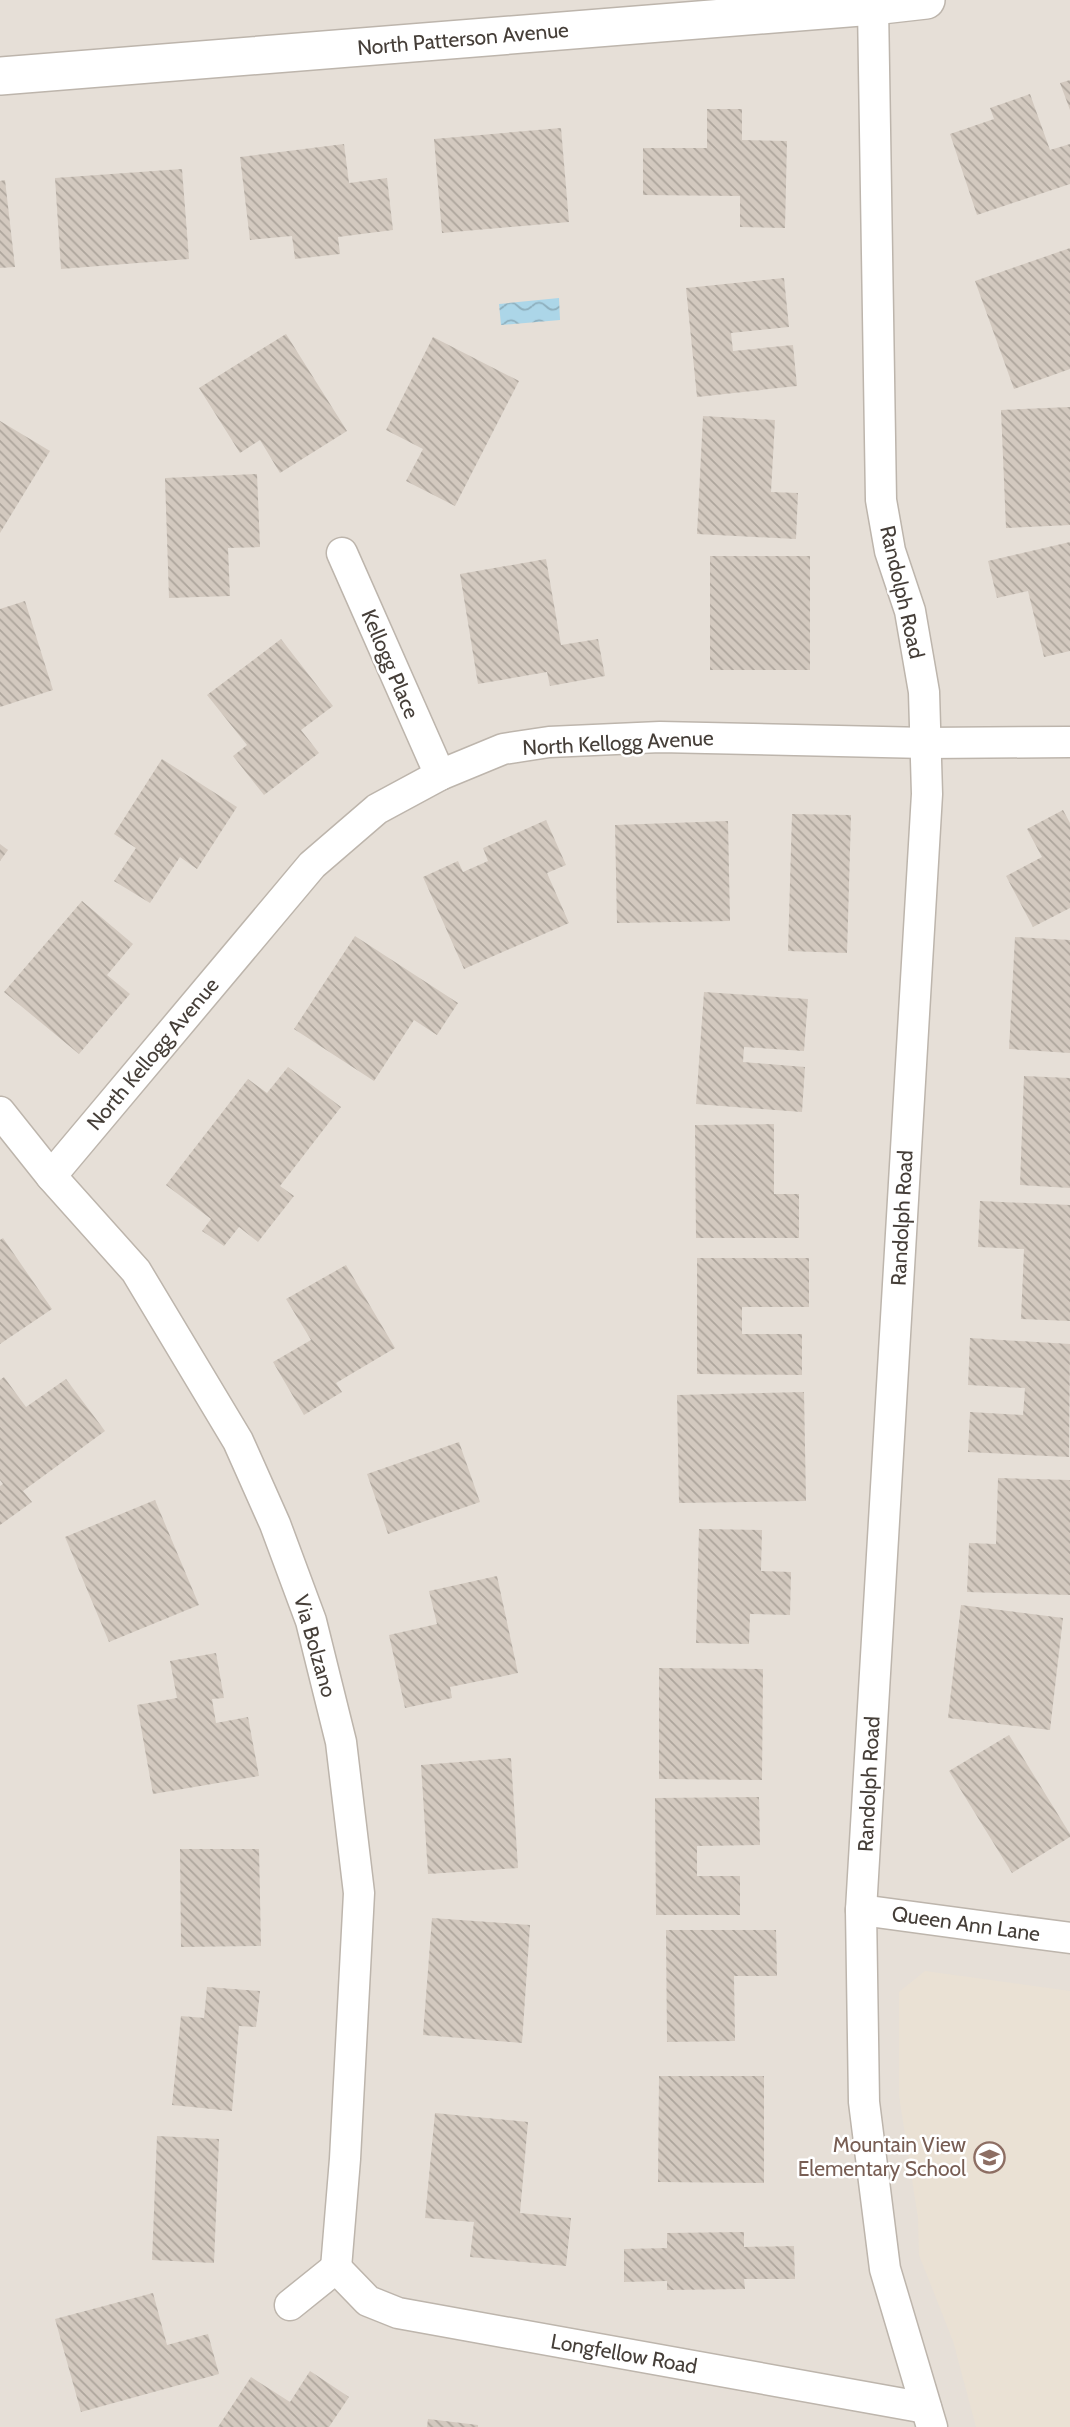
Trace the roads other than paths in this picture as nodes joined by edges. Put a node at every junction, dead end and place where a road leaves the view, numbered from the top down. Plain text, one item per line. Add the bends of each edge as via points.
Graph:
1 (926, 0) edge
2 (873, 6) junction
3 (0, 76) edge
4 (342, 553) dead end
5 (1070, 742) edge
6 (926, 743) junction
7 (440, 775) junction
8 (0, 1112) edge
9 (51, 1176) junction
10 (861, 1910) junction
11 (1070, 1938) edge
12 (336, 2268) junction
13 (290, 2305) dead end
14 (929, 2417) edge

1 - 2 street, North Patterson Avenue
2 - 3 street, North Patterson Avenue
2 - 6 street, Randolph Road via 881,500 890,551 910,611 924,692
4 - 7 street, Kellogg Place
5 - 6 street, North Kellogg Avenue
6 - 7 street, North Kellogg Avenue via 660,737 549,742 503,749
6 - 10 street, Randolph Road via 927,794
7 - 9 street, North Kellogg Avenue via 377,809 312,865
8 - 9 street, Via Bolzano
9 - 12 street, Via Bolzano via 136,1271 238,1441 311,1621 341,1742 359,1893
10 - 11 street, Queen Ann Lane
10 - 14 street, Randolph Road via 864,2102 885,2269
12 - 13 street
12 - 14 street, Longfellow Road via 368,2301 398,2313

